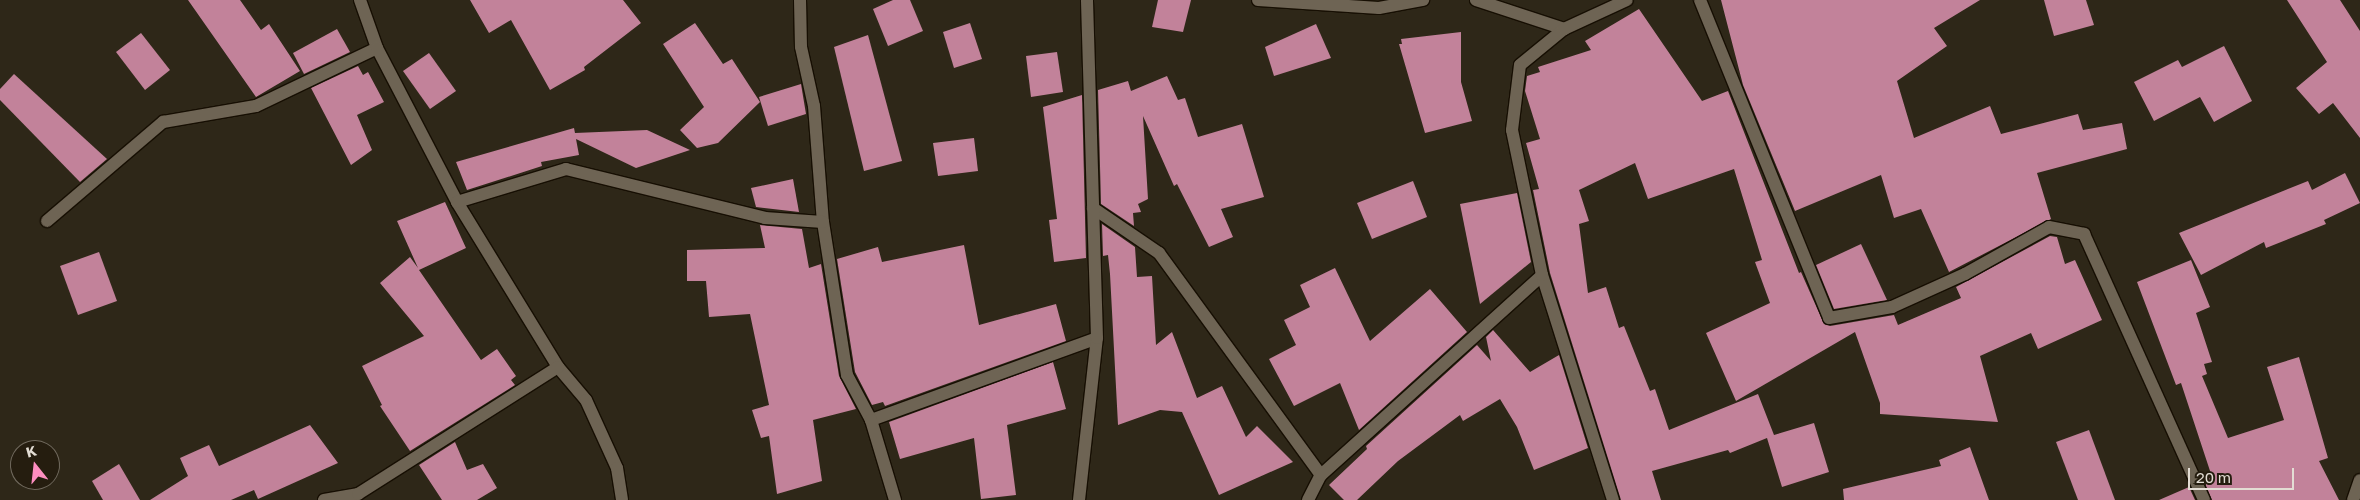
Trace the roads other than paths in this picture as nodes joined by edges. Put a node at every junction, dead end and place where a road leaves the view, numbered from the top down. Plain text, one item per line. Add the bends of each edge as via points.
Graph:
1 (360, 0) edge
2 (800, 0) edge
3 (1087, 0) edge
4 (1258, 0) edge
5 (1422, 0) edge
6 (1476, 0) edge
7 (1627, 0) edge
8 (1700, 0) edge
9 (1564, 29) junction
10 (377, 48) junction
11 (457, 202) junction
12 (1093, 208) junction
13 (47, 221) dead end
14 (823, 222) junction
15 (1542, 275) junction
16 (1097, 338) junction
17 (558, 366) junction
18 (871, 420) junction
19 (1321, 475) junction
20 (2360, 480) edge
21 (324, 500) edge
22 (622, 500) edge
23 (895, 500) edge
24 (1079, 500) edge
25 (1308, 500) edge
26 (1613, 500) edge
27 (2204, 500) edge
28 (2353, 500) edge

1 - 10 street
2 - 14 street via 801,47 814,106
3 - 12 street
4 - 5 street via 1380,8
6 - 9 street
7 - 9 street
8 - 27 street via 1829,318 1892,307 1965,274 2049,226 2084,234
9 - 15 street via 1520,65 1512,130
10 - 11 street
10 - 13 street via 256,106 163,122
11 - 14 street via 566,169 765,218
11 - 17 street
12 - 16 street
12 - 19 street via 1159,253
14 - 18 street via 847,375
15 - 19 street
15 - 26 street
16 - 18 street
16 - 24 street
17 - 21 street via 358,494
17 - 22 street via 586,400 617,468
18 - 23 street
19 - 25 street
20 - 28 street

